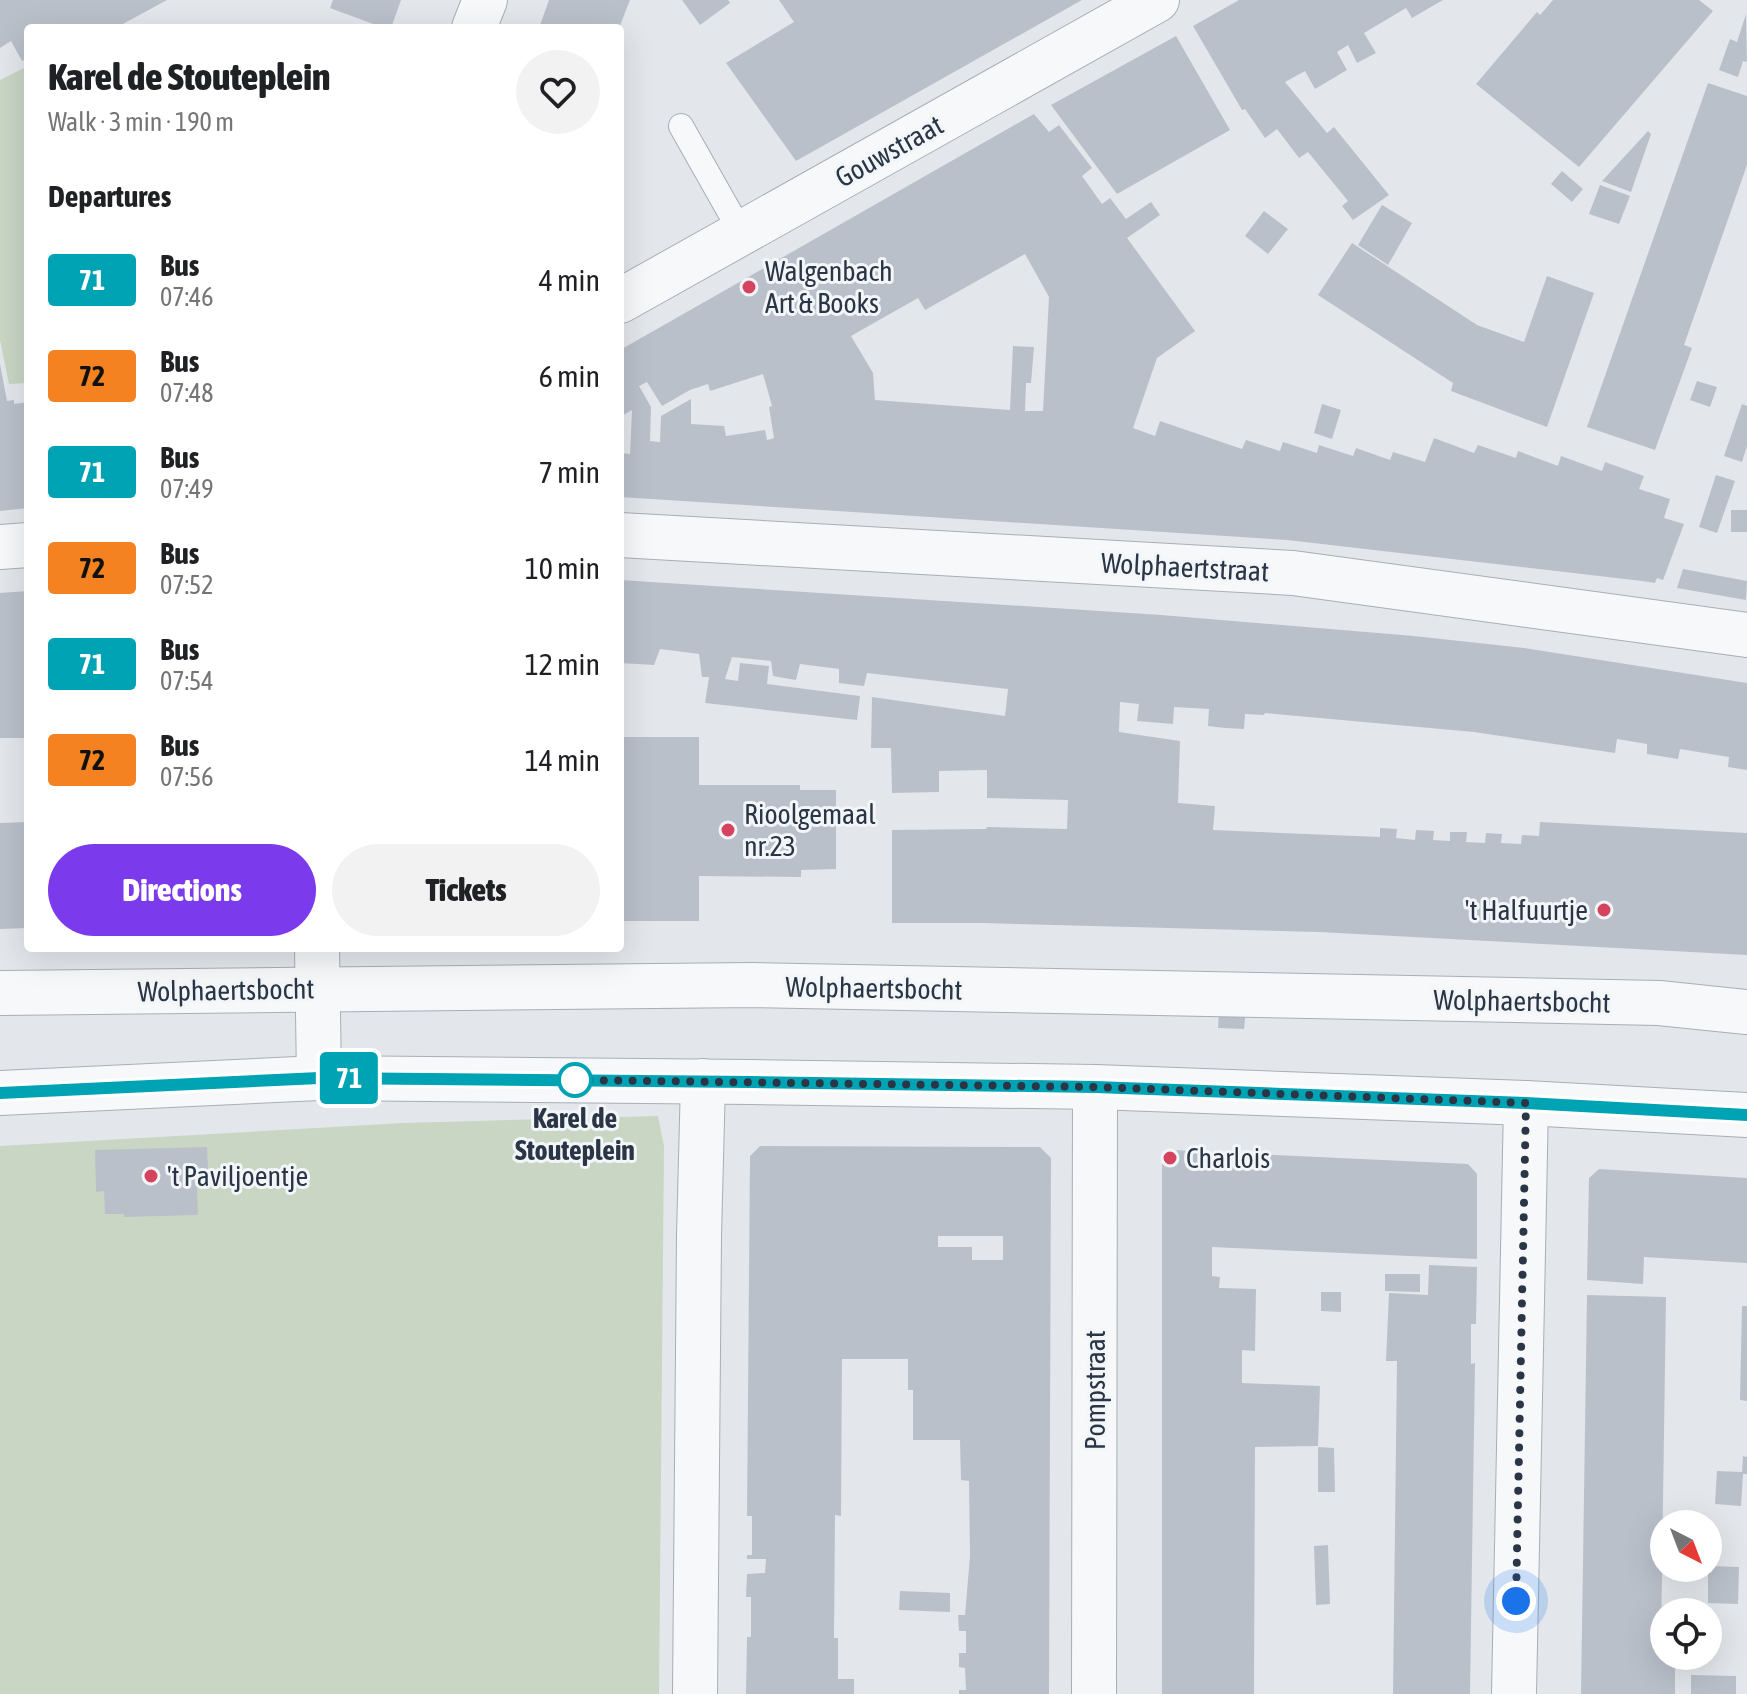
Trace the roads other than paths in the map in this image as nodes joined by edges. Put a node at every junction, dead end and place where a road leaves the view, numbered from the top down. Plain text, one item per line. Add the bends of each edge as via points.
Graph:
1 (485, 0) edge
2 (1157, 0) edge
3 (476, 24) edge
4 (681, 126) dead end
5 (742, 234) junction
6 (624, 299) edge
7 (624, 535) edge
8 (24, 545) edge
9 (0, 547) edge
10 (1747, 635) edge
11 (317, 968) edge
12 (0, 993) edge
13 (1747, 1012) edge
14 (319, 1078) junction
15 (703, 1081) junction
16 (1095, 1087) junction
17 (0, 1093) edge
18 (1526, 1103) junction
19 (1747, 1115) edge
20 (695, 1694) edge
21 (1094, 1694) edge
22 (1514, 1694) edge

1 - 3 street
2 - 5 street, Gouwstraat
4 - 5 lane
5 - 6 street, Gouwstraat
7 - 10 street, Wolphaertstraat via 1293,573
8 - 9 street
11 - 12 street, Wolphaertsbocht
11 - 13 street, Wolphaertsbocht via 753,985 1659,1003
11 - 14 street
14 - 15 street
14 - 17 street
15 - 16 street
15 - 20 street
16 - 18 street
16 - 21 street, Pompstraat
18 - 19 street
18 - 22 street

